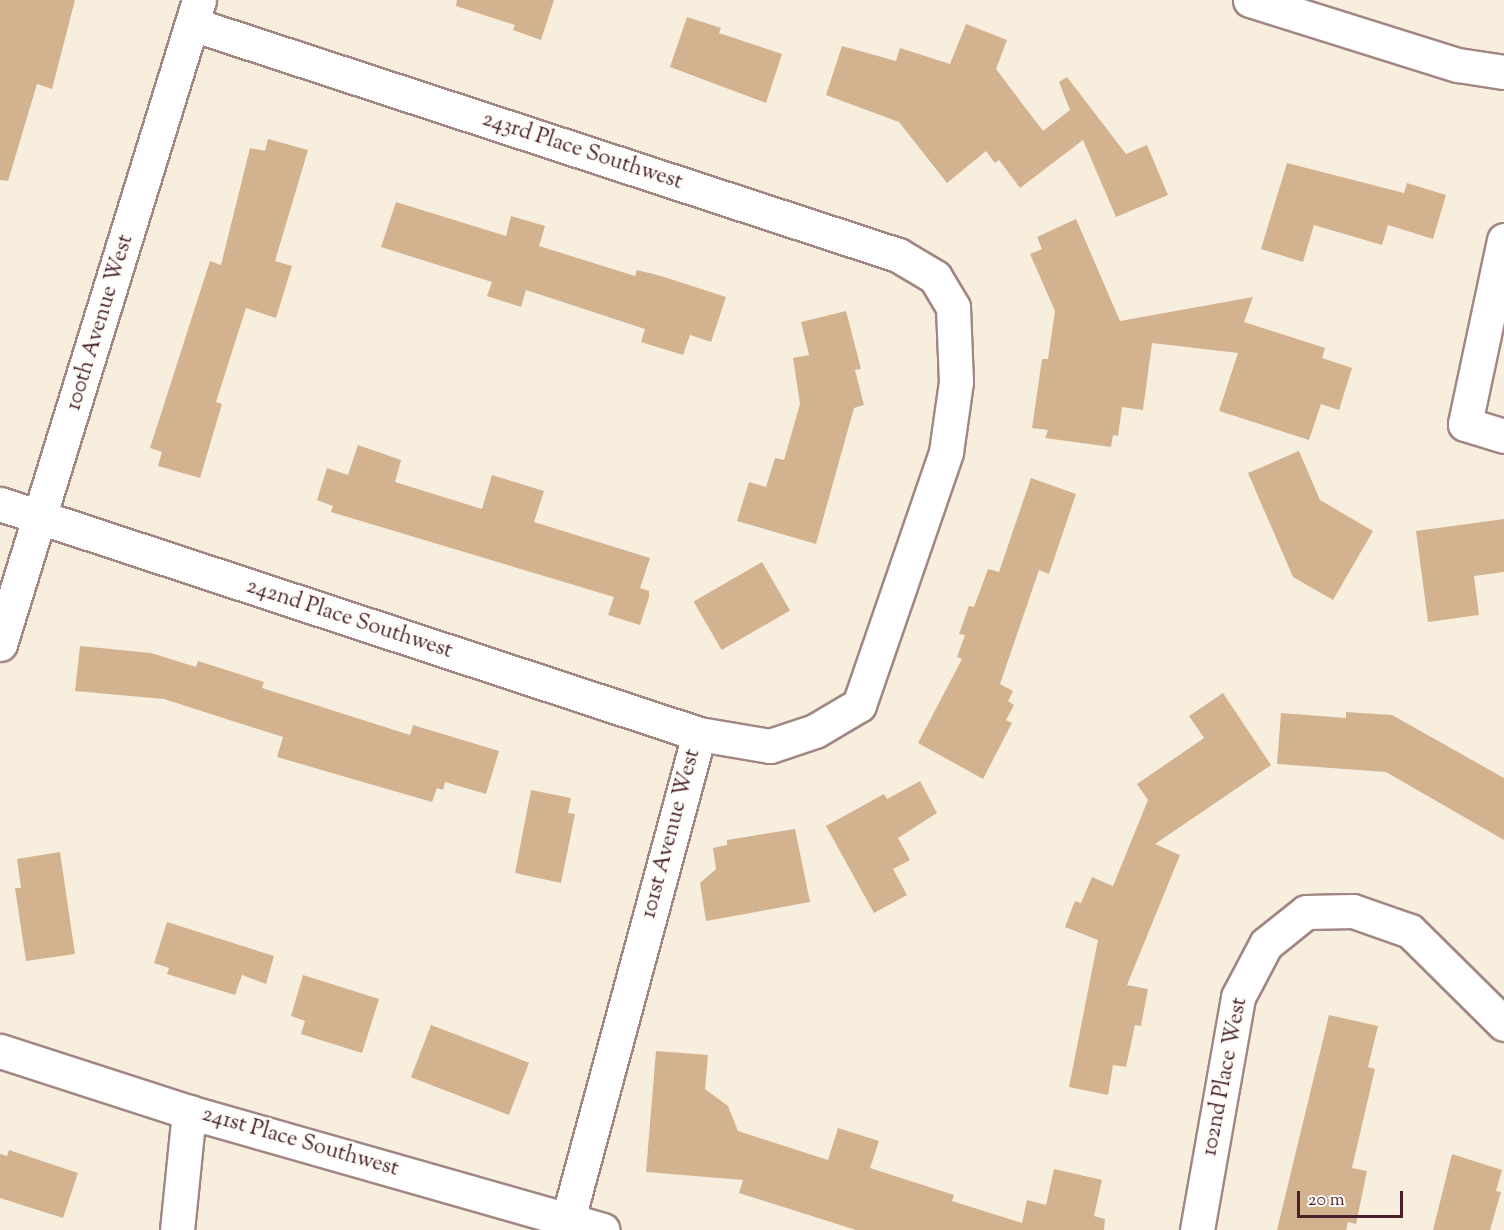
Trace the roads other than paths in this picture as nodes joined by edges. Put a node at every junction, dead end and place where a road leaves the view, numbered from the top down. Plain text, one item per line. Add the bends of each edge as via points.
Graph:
1 (1250, 0) edge
2 (196, 12) edge
3 (1504, 72) edge
4 (1504, 240) edge
5 (953, 307) joint
6 (1504, 436) edge
7 (0, 504) edge
8 (41, 519) junction
9 (0, 644) edge
10 (699, 734) junction
11 (1504, 1024) edge
12 (0, 1051) edge
13 (189, 1112) junction
14 (568, 1219) junction
15 (177, 1230) edge
16 (602, 1230) edge
17 (1197, 1230) edge

1 - 3 street via 1458,65
2 - 5 street, 243rd Place Southwest via 898,255 935,278
2 - 8 street, 100th Avenue West
4 - 6 street via 1465,424
5 - 10 street, 101st Avenue West via 956,382 946,452 859,705 815,730 770,746
7 - 8 street, 242nd Place Southwest
8 - 9 street, 100th Avenue West
8 - 10 street, 242nd Place Southwest
10 - 14 street, 101st Avenue West
11 - 17 street, 102nd Place West via 1410,931 1353,911 1306,912 1266,944 1238,997
12 - 13 street, 241st Place Southwest
13 - 14 street, 241st Place Southwest
13 - 15 street
14 - 16 street, 241st Place Southwest

